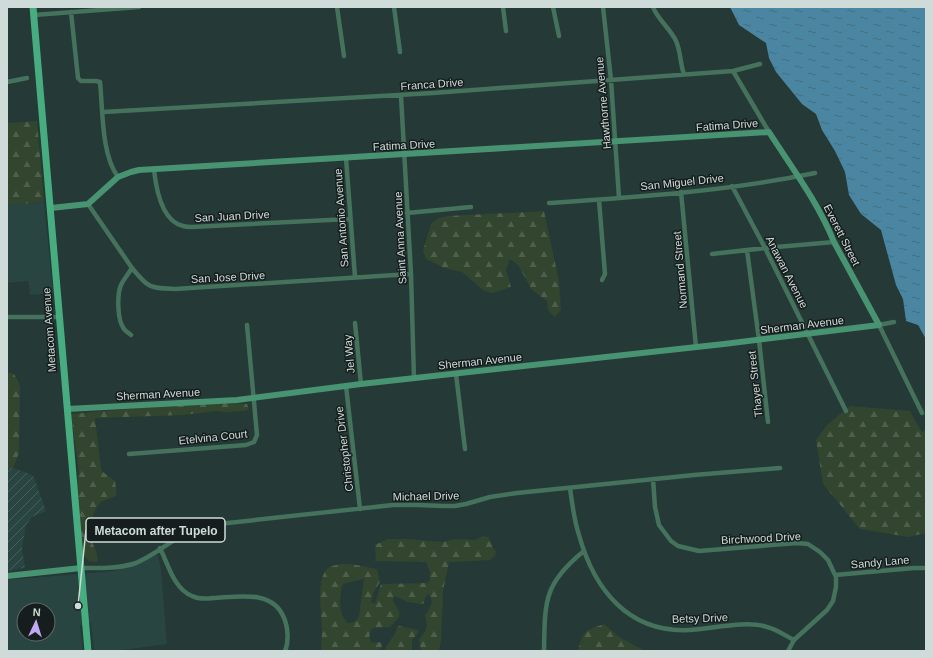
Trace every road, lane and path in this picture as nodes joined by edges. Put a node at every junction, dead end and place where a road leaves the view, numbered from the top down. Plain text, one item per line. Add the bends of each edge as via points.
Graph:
1 (33, 7) edge
2 (140, 7) edge
3 (336, 7) edge
4 (394, 7) edge
5 (502, 7) edge
6 (553, 7) edge
7 (603, 7) edge
8 (653, 7) edge
9 (71, 12) junction
10 (34, 15) junction
11 (506, 31) dead end
12 (559, 36) dead end
13 (400, 52) dead end
14 (344, 56) dead end
15 (760, 64) dead end
16 (733, 71) junction
17 (684, 74) junction
18 (27, 78) dead end
19 (611, 80) junction
20 (7, 82) edge
21 (401, 96) junction
22 (103, 112) junction
23 (769, 132) junction
24 (616, 142) junction
25 (404, 155) junction
26 (346, 158) junction
27 (154, 170) junction
28 (815, 173) dead end
29 (118, 177) junction
30 (799, 177) junction
31 (732, 186) junction
32 (682, 192) junction
33 (619, 198) junction
34 (599, 200) junction
35 (549, 203) dead end
36 (88, 204) junction
37 (51, 208) junction
38 (471, 208) dead end
39 (407, 213) junction
40 (350, 219) junction
41 (834, 242) junction
42 (765, 248) junction
43 (747, 250) junction
44 (712, 254) dead end
45 (132, 268) junction
46 (411, 274) junction
47 (354, 277) junction
48 (602, 280) dead end
49 (7, 317) edge
50 (59, 317) junction
51 (894, 322) dead end
52 (355, 323) dead end
53 (247, 325) dead end
54 (879, 325) junction
55 (808, 334) junction
56 (131, 335) dead end
57 (759, 340) junction
58 (696, 347) junction
59 (456, 374) junction
60 (414, 379) junction
61 (361, 384) junction
62 (346, 386) junction
63 (254, 398) junction
64 (67, 409) junction
65 (846, 411) dead end
66 (922, 413) dead end
67 (768, 422) dead end
68 (465, 449) dead end
69 (129, 454) dead end
70 (780, 468) dead end
71 (653, 479) junction
72 (570, 488) junction
73 (360, 509) junction
74 (160, 548) junction
75 (584, 551) junction
76 (81, 568) junction
77 (926, 568) edge
78 (835, 575) junction
79 (7, 576) edge
80 (794, 640) junction
81 (88, 651) edge
82 (285, 651) edge
83 (544, 651) edge
84 (788, 651) edge

1 - 10 main road, Metacom Avenue
2 - 9 street
3 - 14 street
4 - 13 street
5 - 11 street
6 - 12 street
7 - 19 street, Hawthorne Avenue
8 - 17 street via 676,42
9 - 10 street
9 - 22 street via 78,78 81,81 100,82
10 - 37 main road, Metacom Avenue
15 - 16 street, Franca Drive
16 - 17 street, Franca Drive
16 - 23 street, Everett Street
17 - 19 street, Franca Drive
18 - 20 street
19 - 21 street, Franca Drive
19 - 24 street, Hawthorne Avenue
21 - 22 street, Franca Drive
21 - 25 street, Saint Anna Avenue
22 - 29 street via 107,148
23 - 24 street, Fatima Drive
23 - 30 street, Everett Street
24 - 25 street, Fatima Drive
24 - 33 street, Hawthorne Avenue
25 - 26 street, Fatima Drive
25 - 39 street, Saint Anna Avenue
26 - 27 street, Fatima Drive
26 - 40 street, San Antonio Avenue
27 - 29 street, Fatima Drive via 131,172
27 - 40 street, San Juan Drive via 161,204 171,218 182,226
28 - 30 street, San Miguel Drive
29 - 36 street, Fatima Drive
30 - 31 street, San Miguel Drive
30 - 41 street, Everett Street
31 - 32 street, San Miguel Drive
31 - 42 street, Anawan Avenue
32 - 33 street, San Miguel Drive
32 - 58 street, Normand Street
33 - 34 street, San Miguel Drive
34 - 35 street, San Miguel Drive
34 - 48 street via 605,274
36 - 37 street
36 - 45 street, San Jose Drive
37 - 50 main road, Metacom Avenue
38 - 39 street
39 - 46 street, Saint Anna Avenue
40 - 47 street, San Antonio Avenue
41 - 42 street
41 - 54 street, Everett Street
42 - 43 street
42 - 55 street, Anawan Avenue
43 - 44 street
43 - 57 street, Thayer Street
45 - 47 street, San Jose Drive via 152,288 175,289
45 - 56 street via 121,284 119,293 119,317 123,329
46 - 47 street, San Jose Drive
46 - 60 street, Saint Anna Avenue
49 - 50 street
50 - 64 main road, Metacom Avenue
51 - 54 street, Sherman Avenue
52 - 61 street, Jel Way
53 - 63 street
54 - 55 street, Sherman Avenue
54 - 66 street, Everett Street
55 - 57 street, Sherman Avenue
55 - 65 street, Anawan Avenue
57 - 58 street, Sherman Avenue
57 - 67 street, Thayer Street
58 - 59 street, Sherman Avenue
59 - 60 street, Sherman Avenue
59 - 68 street
60 - 61 street, Sherman Avenue
61 - 62 street, Sherman Avenue
62 - 63 street, Sherman Avenue
62 - 73 street, Christopher Drive
63 - 64 street, Sherman Avenue
63 - 69 street, Etelvina Court via 257,435 254,442 246,445
64 - 76 main road, Metacom Avenue
70 - 71 street, Michael Drive
71 - 72 street, Michael Drive
71 - 78 street, Birchwood Drive via 659,525 678,546 699,551 808,544 828,560
72 - 73 street, Michael Drive via 497,496 455,506 400,505
72 - 75 street, Betsy Drive via 575,520
73 - 74 street, Michael Drive via 209,525 191,529
74 - 76 street, Michael Drive via 139,561 122,567
74 - 82 street via 177,583 192,596 202,599 253,596 262,597 272,603 282,612 286,624
75 - 80 street, Betsy Drive via 608,595 638,620 658,627 687,630 763,625
75 - 83 street via 562,571 550,590 546,610
76 - 79 street
76 - 81 main road, Metacom Avenue
77 - 78 street, Sandy Lane
78 - 80 street via 833,601
80 - 84 street

